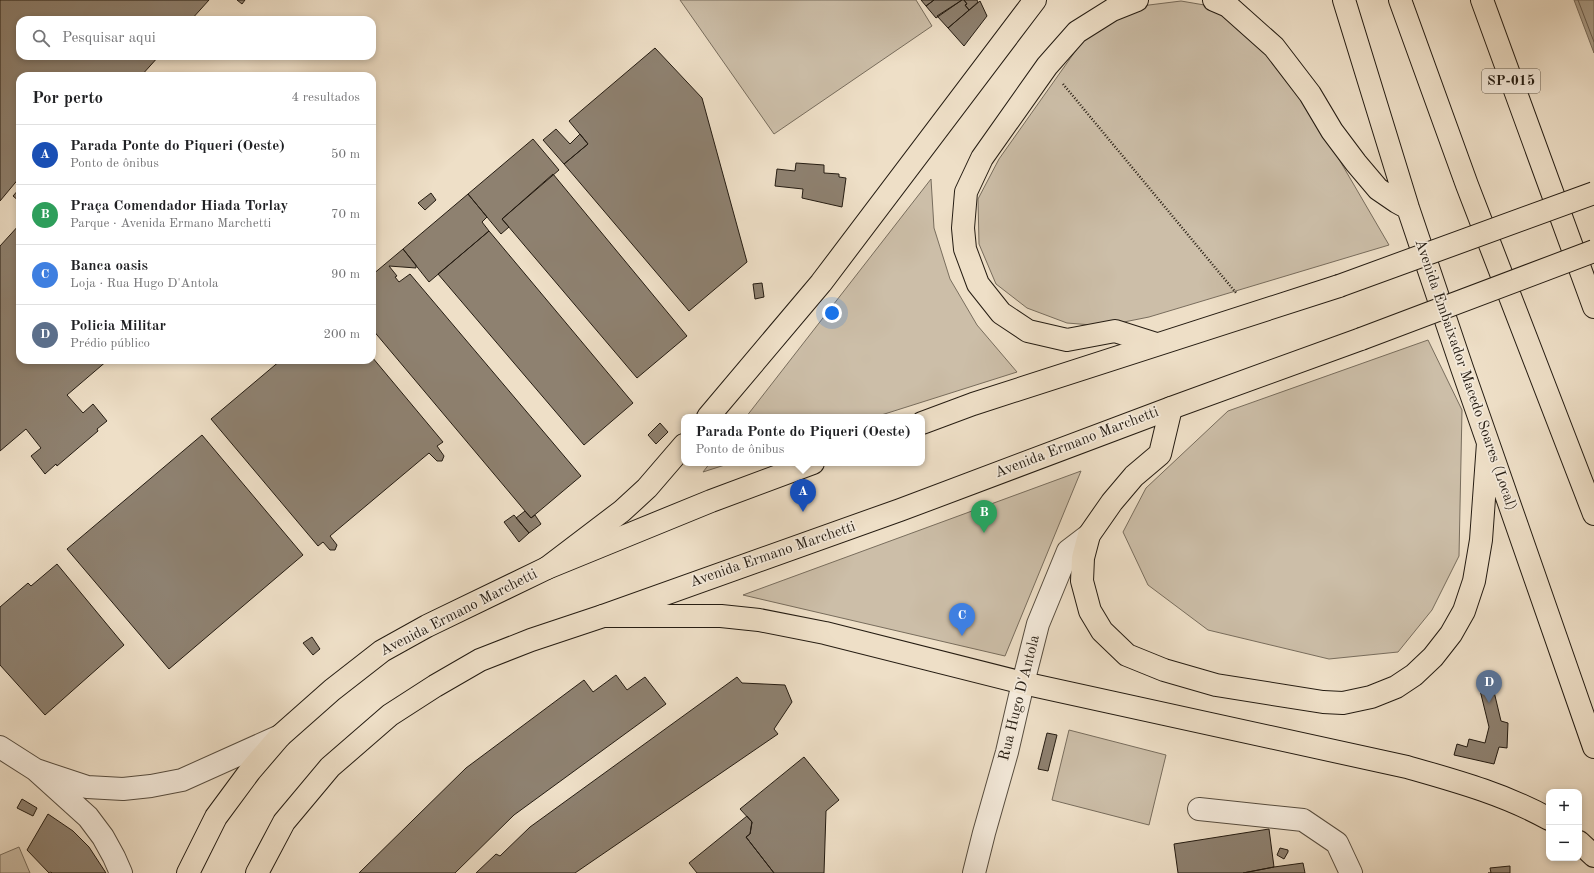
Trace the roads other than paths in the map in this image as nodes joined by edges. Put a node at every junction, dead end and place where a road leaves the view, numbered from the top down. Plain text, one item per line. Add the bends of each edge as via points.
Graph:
1 (1035, 0) edge
2 (1137, 0) edge
3 (1214, 0) edge
4 (1344, 0) edge
5 (1400, 0) edge
6 (1482, 0) edge
7 (1594, 193) edge
8 (1408, 208) junction
9 (1594, 251) edge
10 (1594, 307) edge
11 (1156, 344) junction
12 (1171, 408) junction
13 (711, 414) edge
14 (925, 421) edge
15 (1488, 443) junction
16 (681, 448) edge
17 (804, 466) edge
18 (1594, 514) edge
19 (1089, 535) junction
20 (547, 568) junction
21 (603, 616) junction
22 (1023, 683) junction
23 (280, 736) junction
24 (0, 747) edge
25 (1594, 747) edge
26 (36, 770) junction
27 (1199, 809) dead end
28 (1546, 818) edge
29 (1582, 845) edge
30 (1594, 856) edge
31 (121, 873) edge
32 (188, 873) edge
33 (257, 873) edge
34 (974, 873) edge
35 (1351, 873) edge

1 - 13 main road via 821,283
2 - 11 main road via 1112,10 1077,32 1047,66 982,158 966,192 963,228 966,249 978,284 1001,313 1028,331 1067,340 1115,331
3 - 8 main road via 1228,6 1274,47 1310,94 1332,131 1378,189
4 - 8 main road, Avenida Embaixador Macedo Soares (Local)
5 - 18 main road via 1467,185
6 - 10 main road, SP-015
7 - 11 main road, bridge via 1339,286
8 - 15 main road, Avenida Embaixador Macedo Soares (Local)
9 - 12 main road, Avenida Ermano Marchetti, bridge
11 - 14 main road
12 - 19 main road via 1160,454 1130,481
12 - 21 main road, Avenida Ermano Marchetti via 900,510
15 - 19 main road via 1481,540 1474,581 1464,611 1451,634 1433,657 1414,675 1396,687 1372,697 1343,703 1323,702 1216,685 1164,670 1127,654 1102,631 1090,611 1082,581 1083,558
15 - 25 main road, Avenida Embaixador Macedo Soares (Local)
16 - 20 main road via 647,488 622,511
17 - 20 main road, Avenida Ermano Marchetti
19 - 22 street, Rua Hugo D'Antola via 1068,551 1038,624
20 - 23 main road, Avenida Ermano Marchetti via 382,651 332,690
21 - 22 main road via 722,616 759,620 825,633
21 - 33 main road, Avenida Ermano Marchetti via 480,660 390,716 330,767 284,822
22 - 28 main road via 1407,767 1505,797
22 - 34 street, Rua Hugo D'Antola
23 - 26 street via 182,780 151,786 123,789 87,787
23 - 32 main road, Avenida Ermano Marchetti via 250,771 216,818
24 - 26 street
26 - 31 street via 88,817 103,837
27 - 35 street via 1303,820 1337,843
29 - 30 main road

